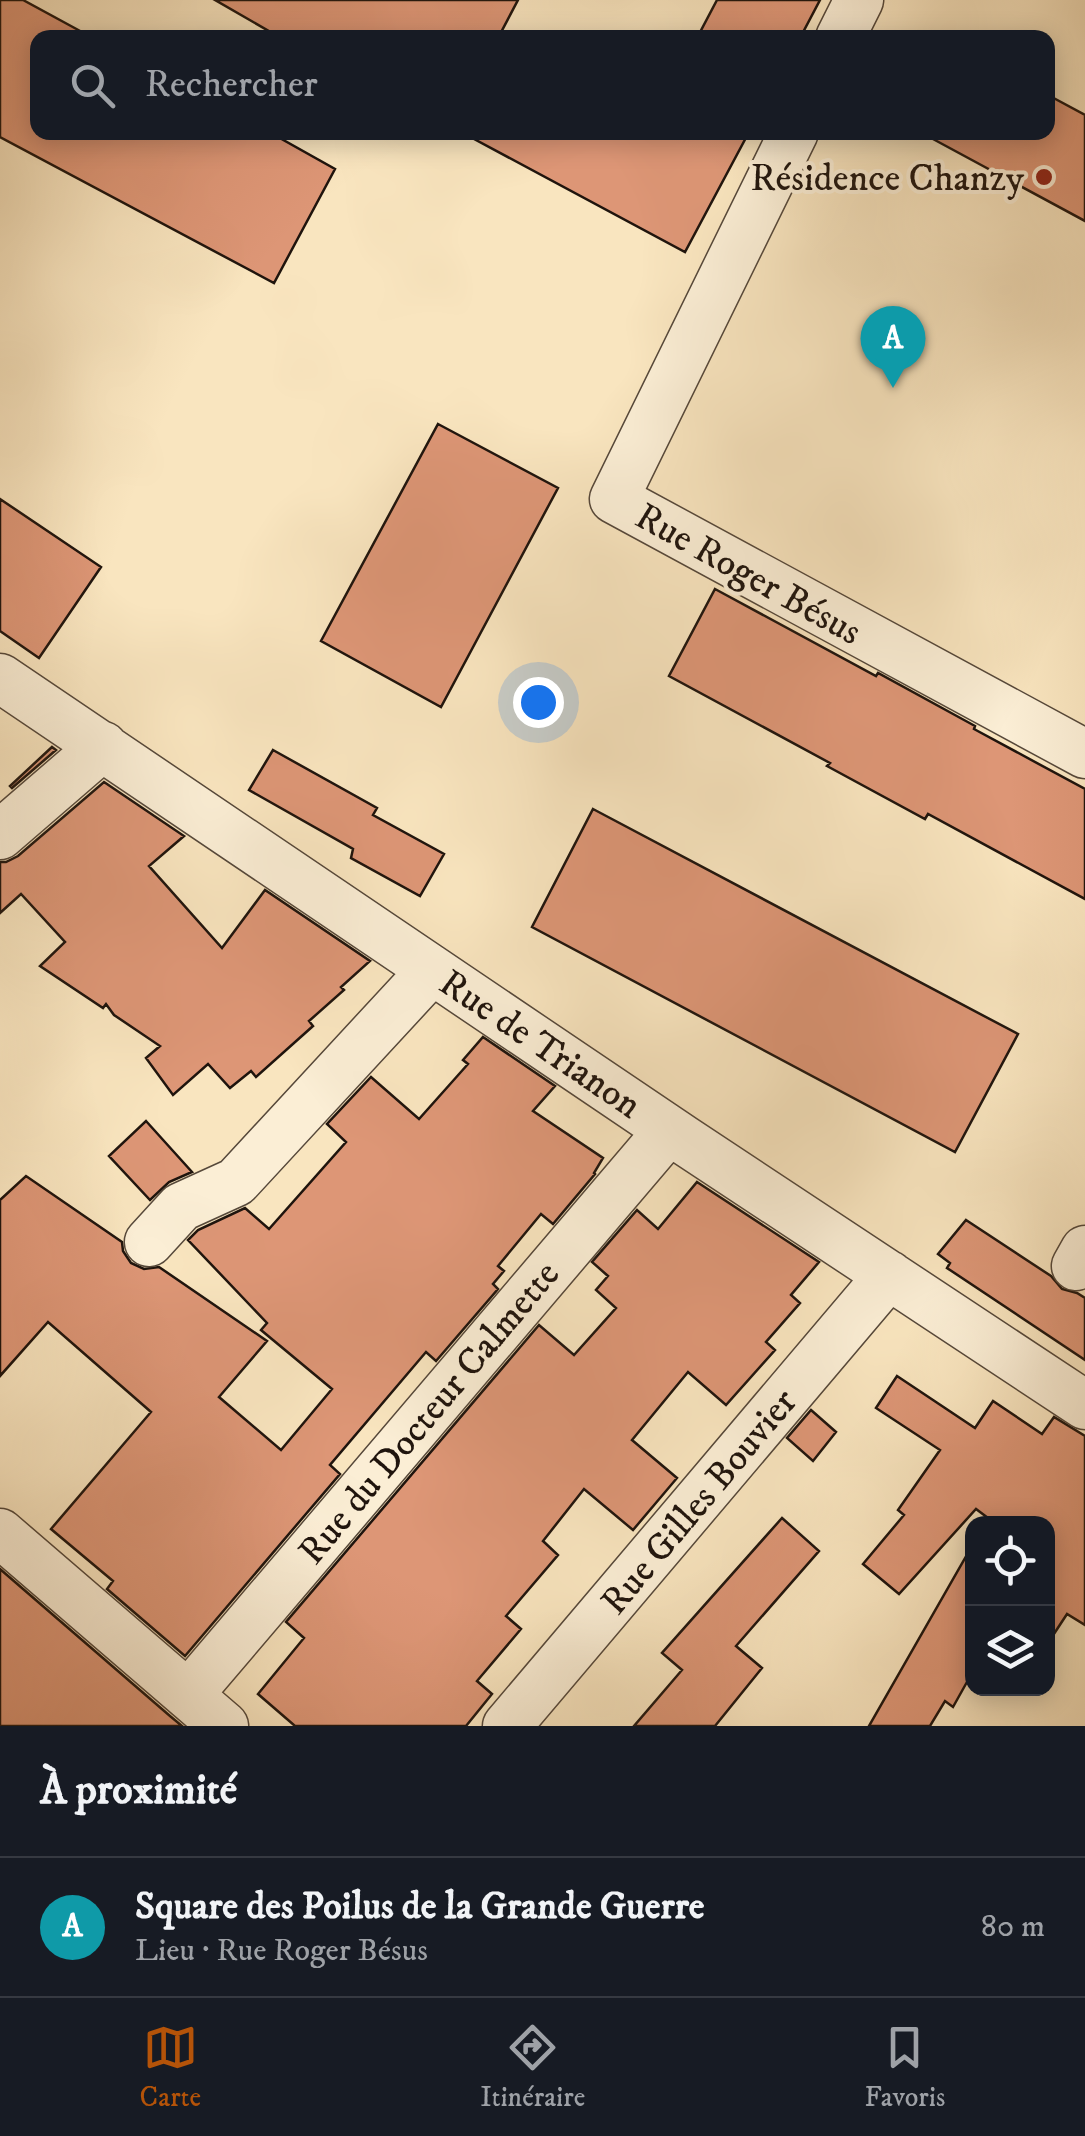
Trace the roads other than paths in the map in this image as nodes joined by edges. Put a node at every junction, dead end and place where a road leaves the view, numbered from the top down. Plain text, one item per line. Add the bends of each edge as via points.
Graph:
1 (859, 0) edge
2 (844, 30) edge
3 (790, 140) edge
4 (0, 678) edge
5 (103, 746) junction
6 (1085, 754) edge
7 (0, 835) edge
8 (432, 970) junction
9 (669, 1130) junction
10 (149, 1242) dead end
11 (889, 1276) junction
12 (1085, 1406) edge
13 (0, 1533) edge
14 (188, 1695) junction
15 (224, 1726) edge
16 (507, 1726) edge

1 - 2 street
3 - 6 street, Rue Roger Bésus via 614,500
4 - 5 street, Rue de Trianon
5 - 7 street
5 - 8 street, Rue de Trianon
8 - 9 street, Rue de Trianon
8 - 10 street via 236,1182 182,1207
9 - 11 street, Rue de Trianon
9 - 14 street, Rue du Docteur Calmette
11 - 12 street, Rue de Trianon
11 - 16 street, Rue Gilles Bouvier
13 - 14 street
14 - 15 street

